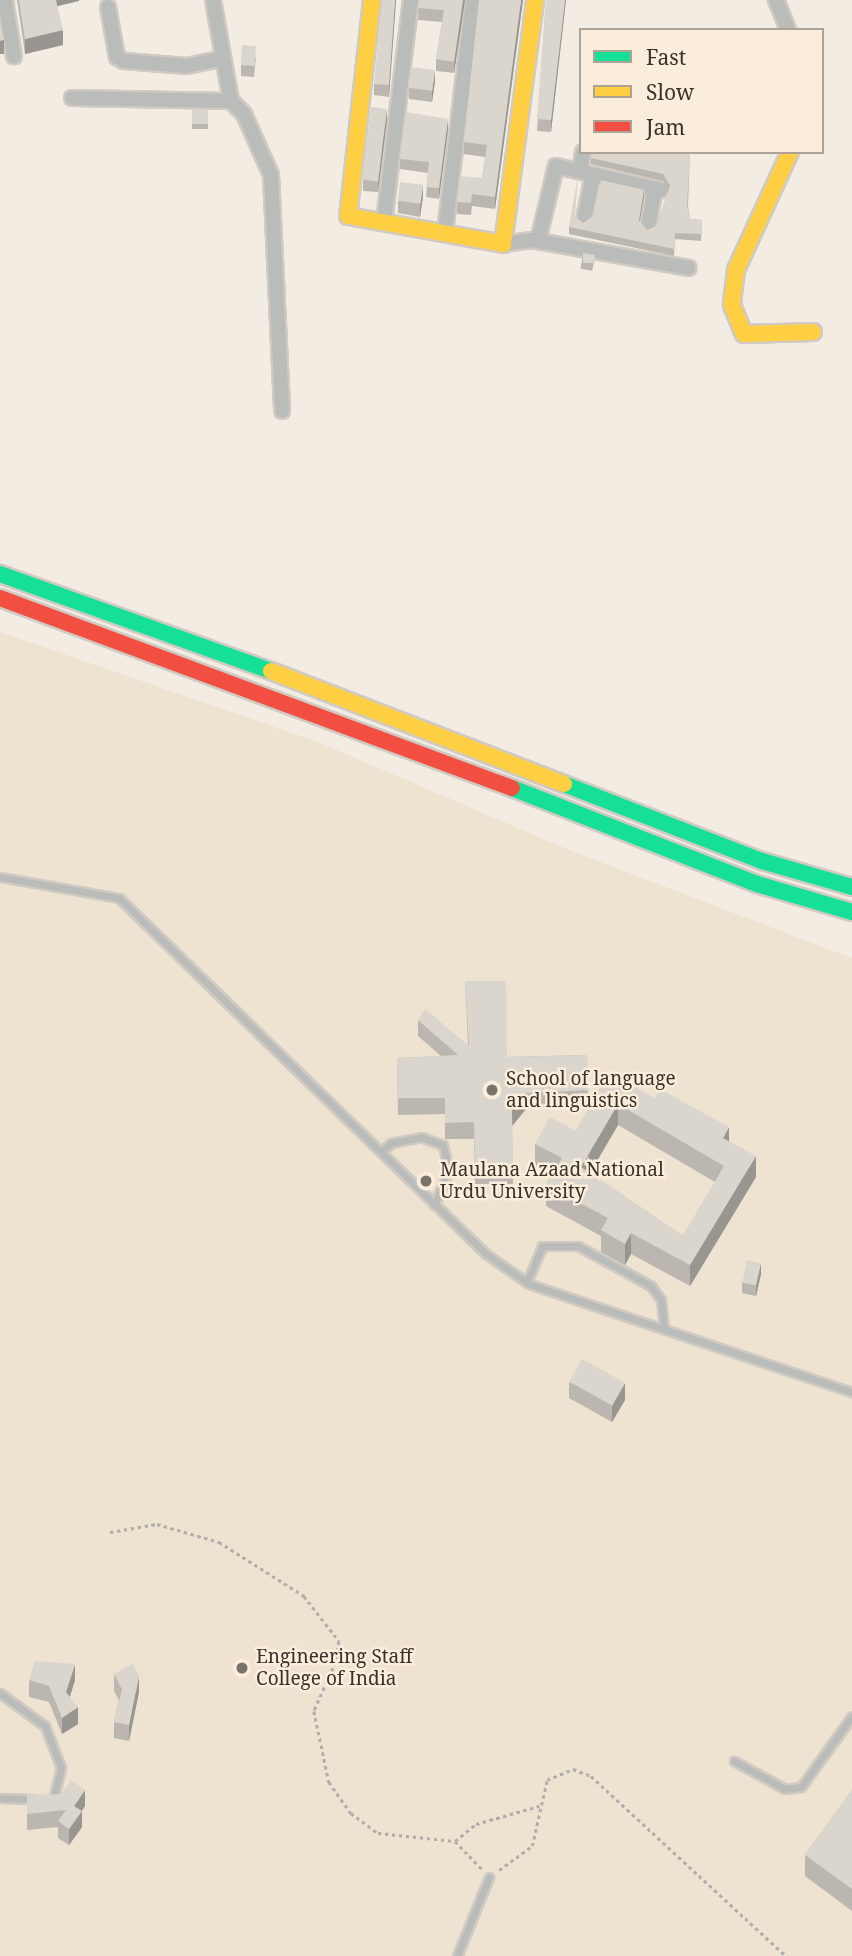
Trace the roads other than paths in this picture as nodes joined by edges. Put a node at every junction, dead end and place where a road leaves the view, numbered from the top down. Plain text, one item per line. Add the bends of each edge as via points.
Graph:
1 (5, 0) edge
2 (213, 0) edge
3 (372, 0) edge
4 (411, 0) edge
5 (473, 0) edge
6 (535, 0) edge
7 (776, 0) edge
8 (108, 7) dead end
9 (5, 27) edge
10 (787, 28) edge
11 (14, 56) dead end
12 (220, 59) junction
13 (72, 98) dead end
14 (231, 101) junction
15 (583, 154) edge
16 (789, 154) edge
17 (586, 173) junction
18 (584, 220) edge
19 (384, 222) junction
20 (648, 227) edge
21 (445, 232) junction
22 (538, 241) junction
23 (503, 244) junction
24 (689, 268) dead end
25 (813, 332) dead end
26 (282, 411) dead end
27 (0, 574) edge
28 (0, 598) edge
29 (0, 877) edge
30 (852, 887) edge
31 (852, 912) edge
32 (381, 1153) junction
33 (434, 1205) junction
34 (527, 1282) junction
35 (664, 1329) junction
36 (852, 1392) edge
37 (0, 1693) edge
38 (852, 1716) edge
39 (734, 1761) dead end
40 (0, 1798) edge
41 (489, 1877) road end
42 (457, 1956) edge

1 - 9 street
2 - 12 street
3 - 19 street via 348,216
4 - 19 street
5 - 21 street
6 - 23 street
7 - 10 street
8 - 12 street via 117,57 124,61 187,66
9 - 11 street
12 - 14 street
13 - 14 street
14 - 26 street via 244,114 271,175
15 - 17 street
16 - 25 street via 736,270 732,305 744,334
17 - 18 street
17 - 20 street via 658,190
17 - 22 street via 551,170
19 - 21 street
21 - 23 street
22 - 23 street
22 - 24 street
27 - 30 street via 342,697 762,861
28 - 31 street via 267,692 757,884
29 - 32 lane via 119,898
32 - 33 lane
32 - 33 lane via 391,1143 421,1137 443,1145 449,1170
33 - 34 lane
34 - 35 lane
34 - 35 lane via 542,1246 578,1246 651,1286 661,1300
35 - 36 lane
37 - 40 lane via 45,1726 61,1783 58,1799
38 - 39 lane via 801,1787 785,1789
41 - 42 lane

